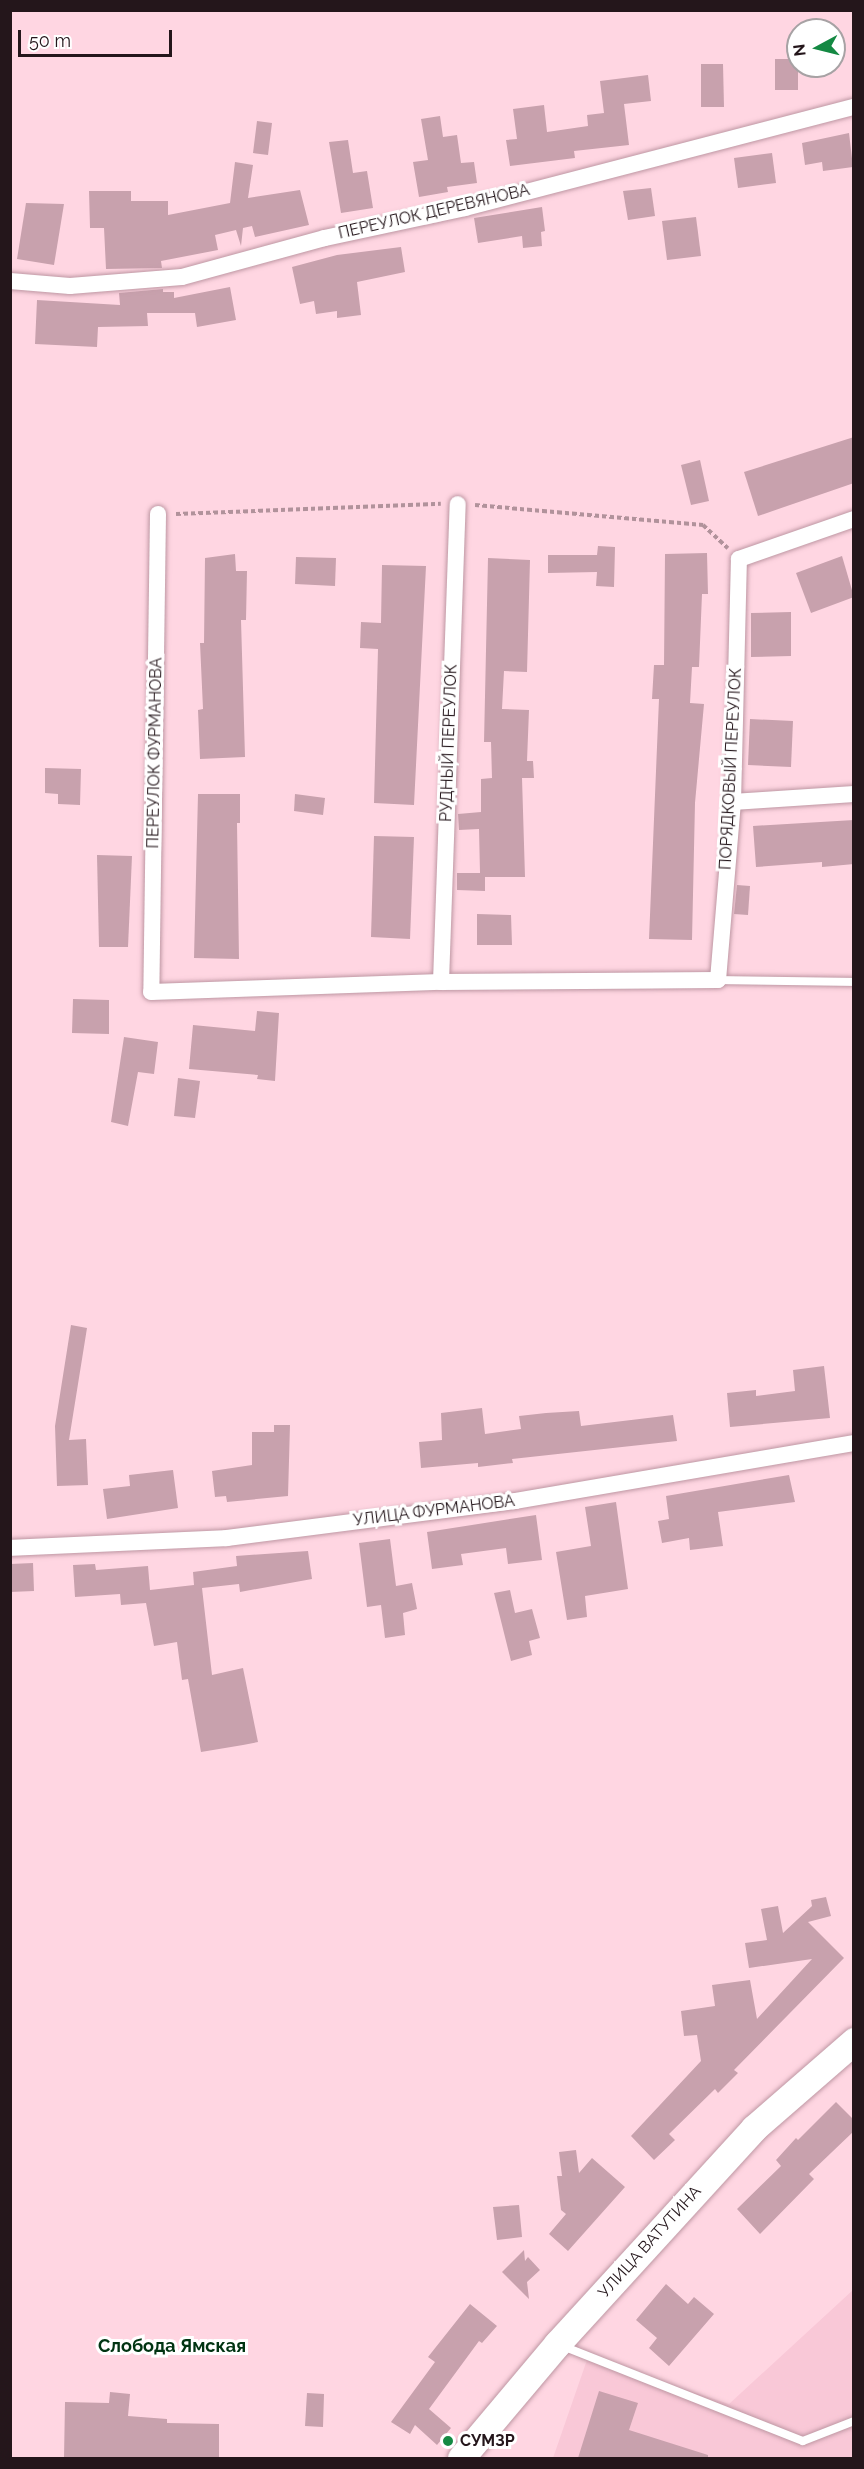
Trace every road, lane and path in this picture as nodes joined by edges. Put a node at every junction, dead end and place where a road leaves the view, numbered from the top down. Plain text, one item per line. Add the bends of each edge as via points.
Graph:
1 (854, 107) edge
2 (10, 281) edge
3 (458, 504) junction
4 (158, 514) joint
5 (854, 519) edge
6 (739, 559) junction
7 (854, 794) edge
8 (733, 802) junction
9 (717, 980) junction
10 (441, 982) junction
11 (854, 982) edge
12 (854, 1443) edge
13 (10, 1548) edge
14 (854, 2041) edge
15 (557, 2344) junction
16 (854, 2421) edge
17 (461, 2458) edge

1 - 2 street, ПЕРЕУЛОК ДЕРЕВЯНОВА via 465,208 325,238 182,278 70,286
3 - 4 path
3 - 6 path via 703,525
3 - 10 street, РУДНЫЙ ПЕРЕУЛОК
4 - 10 street, ПЕРЕУЛОК ФУРМАНОВА via 151,992
5 - 6 street
6 - 8 street, ПОРЯДКОВЫЙ ПЕРЕУЛОК
7 - 8 street
8 - 9 street, ПОРЯДКОВЫЙ ПЕРЕУЛОК
9 - 10 street
9 - 11 lane
12 - 13 street, УЛИЦА ФУРМАНОВА via 515,1501 227,1538
14 - 15 main road, УЛИЦА ВАТУТИНА via 754,2128
15 - 16 lane via 803,2441
15 - 17 main road, УЛИЦА ВАТУТИНА

